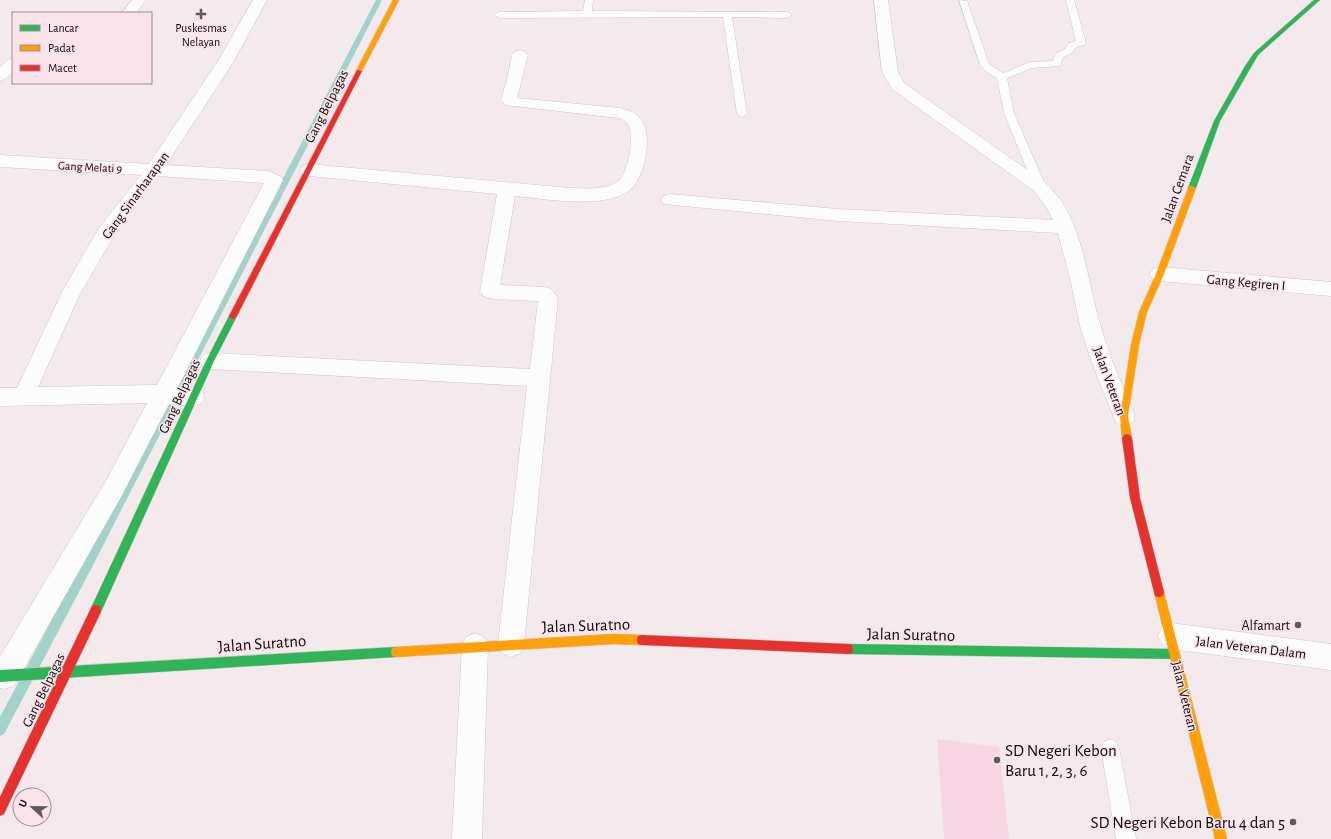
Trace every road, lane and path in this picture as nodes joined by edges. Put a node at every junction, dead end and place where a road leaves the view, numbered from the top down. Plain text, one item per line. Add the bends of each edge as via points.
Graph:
1 (139, 0) edge
2 (260, 0) edge
3 (396, 0) edge
4 (589, 0) edge
5 (881, 0) edge
6 (1070, 0) edge
7 (1317, 0) edge
8 (963, 1) edge
9 (130, 12) edge
10 (587, 14) junction
11 (499, 15) dead end
12 (727, 15) junction
13 (787, 15) dead end
14 (520, 55) dead end
15 (12, 64) edge
16 (0, 76) edge
17 (1002, 77) junction
18 (742, 114) dead end
19 (0, 161) edge
20 (154, 170) junction
21 (309, 170) junction
22 (1040, 187) junction
23 (507, 189) junction
24 (670, 200) dead end
25 (1065, 227) junction
26 (255, 246) junction
27 (1160, 274) junction
28 (239, 278) junction
29 (1331, 289) edge
30 (210, 361) junction
31 (539, 378) junction
32 (178, 396) junction
33 (0, 397) edge
34 (23, 398) junction
35 (1124, 416) junction
36 (511, 644) junction
37 (1173, 645) junction
38 (475, 646) junction
39 (1331, 657) edge
40 (64, 672) junction
41 (8, 676) edge
42 (1110, 748) dead end
43 (0, 810) edge
44 (467, 839) edge
45 (1126, 839) edge
46 (1221, 839) edge

1 - 9 street
2 - 20 street, Gang Sinarharapan via 226,61
3 - 21 street, Gang Belpagas
4 - 10 lane
5 - 22 street, Jalan Veteran via 890,72 898,86
6 - 17 lane via 1081,43 1072,45 1069,51 1058,56 1057,64 1030,65
7 - 27 street, Jalan Cemara via 1256,54 1248,66 1217,121
8 - 17 lane via 985,65
10 - 11 lane
10 - 12 lane
12 - 13 lane
12 - 18 lane
14 - 23 street via 509,101 629,116 636,122 638,129 637,157 627,184 610,192 599,194
15 - 16 street
17 - 22 lane via 1009,113
19 - 20 street, Gang Melati 9
20 - 26 street, Gang Melati 9 via 268,177 274,180
20 - 34 street, Gang Sinarharapan via 106,233 70,295
21 - 23 street
21 - 26 street, Gang Belpagas
22 - 25 street, Jalan Veteran via 1055,205
23 - 31 street via 490,291 544,294 548,298
24 - 25 street via 838,214
25 - 35 street, Jalan Veteran via 1090,326
26 - 28 street
27 - 29 street, Gang Kegiren I
27 - 35 street, Jalan Cemara via 1136,338
28 - 30 street, Gang Belpagas
28 - 32 street
30 - 31 street
30 - 32 street, Gang Belpagas
31 - 36 street
32 - 34 street
32 - 40 street, Gang Belpagas
32 - 41 street via 114,488
33 - 34 street
35 - 37 street, Jalan Veteran via 1135,498
36 - 37 street, Jalan Suratno via 614,638 879,650
36 - 38 street, Jalan Suratno
37 - 39 street, Jalan Veteran Dalam
37 - 46 street, Jalan Veteran
38 - 40 street, Jalan Suratno
38 - 44 street
40 - 41 street, Jalan Suratno
40 - 43 street, Gang Belpagas
42 - 45 lane

